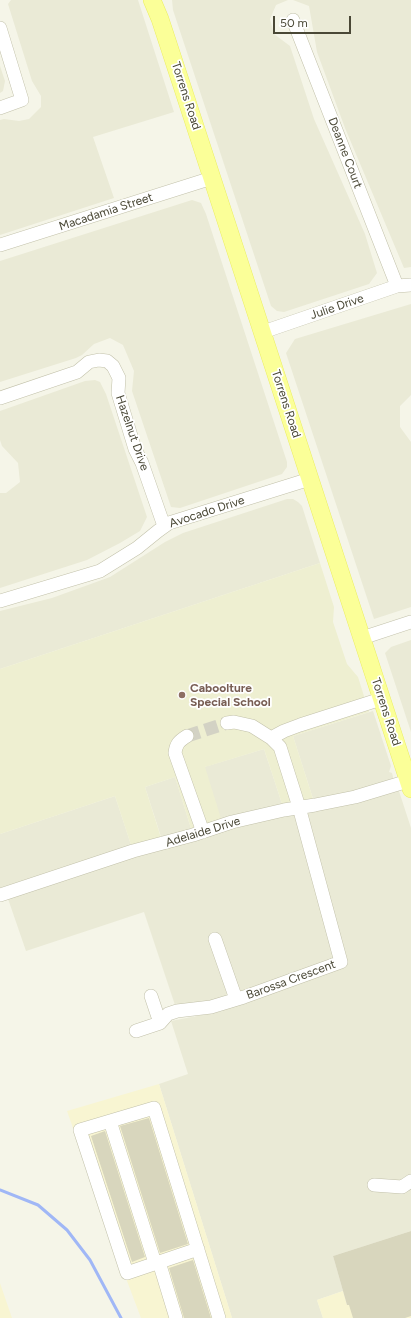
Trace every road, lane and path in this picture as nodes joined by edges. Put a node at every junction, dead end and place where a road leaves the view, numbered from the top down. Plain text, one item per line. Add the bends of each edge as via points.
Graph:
1 (152, 0) edge
2 (159, 0) edge
3 (160, 19) junction
4 (293, 20) dead end
5 (0, 28) edge
6 (0, 108) edge
7 (212, 178) junction
8 (0, 245) edge
9 (411, 285) edge
10 (397, 286) junction
11 (263, 332) junction
12 (0, 398) edge
13 (310, 479) junction
14 (164, 526) junction
15 (0, 600) edge
16 (411, 622) edge
17 (362, 638) junction
18 (382, 699) junction
19 (226, 723) tunnel mouth
20 (187, 736) tunnel mouth
21 (271, 738) junction
22 (410, 785) edge
23 (299, 807) junction
24 (202, 832) junction
25 (0, 895) edge
26 (214, 939) dead end
27 (151, 996) dead end
28 (236, 999) junction
29 (160, 1023) junction
30 (136, 1031) dead end
31 (110, 1121) junction
32 (411, 1181) edge
33 (374, 1185) dead end
34 (198, 1249) junction
35 (157, 1263) junction
36 (176, 1318) edge
37 (220, 1318) edge

1 - 3 main road, Torrens Road
2 - 3 main road, Torrens Road
3 - 7 main road, Torrens Road
4 - 10 street, Deanne Court
5 - 6 street via 22,100
7 - 8 street, Macadamia Street
7 - 11 main road, Torrens Road
9 - 10 street, Julie Drive
10 - 11 street, Julie Drive
11 - 13 main road, Torrens Road
12 - 14 street, Hazelnut Drive via 77,372 89,362 107,361 113,366 118,378 118,393 135,449
13 - 14 street, Avocado Drive
13 - 17 main road, Torrens Road
14 - 15 street, Avocado Drive via 137,548 100,571
16 - 17 street
17 - 18 main road, Torrens Road
18 - 21 street via 300,725
18 - 22 main road, Torrens Road
19 - 21 street via 244,723
20 - 24 street via 176,745 175,752
21 - 23 street via 283,754
22 - 23 street, Adelaide Drive
23 - 24 street, Adelaide Drive via 232,822
23 - 28 street, Barossa Crescent via 341,962
24 - 25 street, Adelaide Drive via 133,851
26 - 28 street
27 - 29 street
28 - 29 street, Barossa Crescent via 211,1007 177,1011 168,1014
29 - 30 street, Barossa Crescent
31 - 34 street via 154,1108
31 - 35 street
31 - 35 street via 80,1130 127,1273
32 - 33 street via 402,1187
34 - 35 street
34 - 37 street
35 - 36 street

